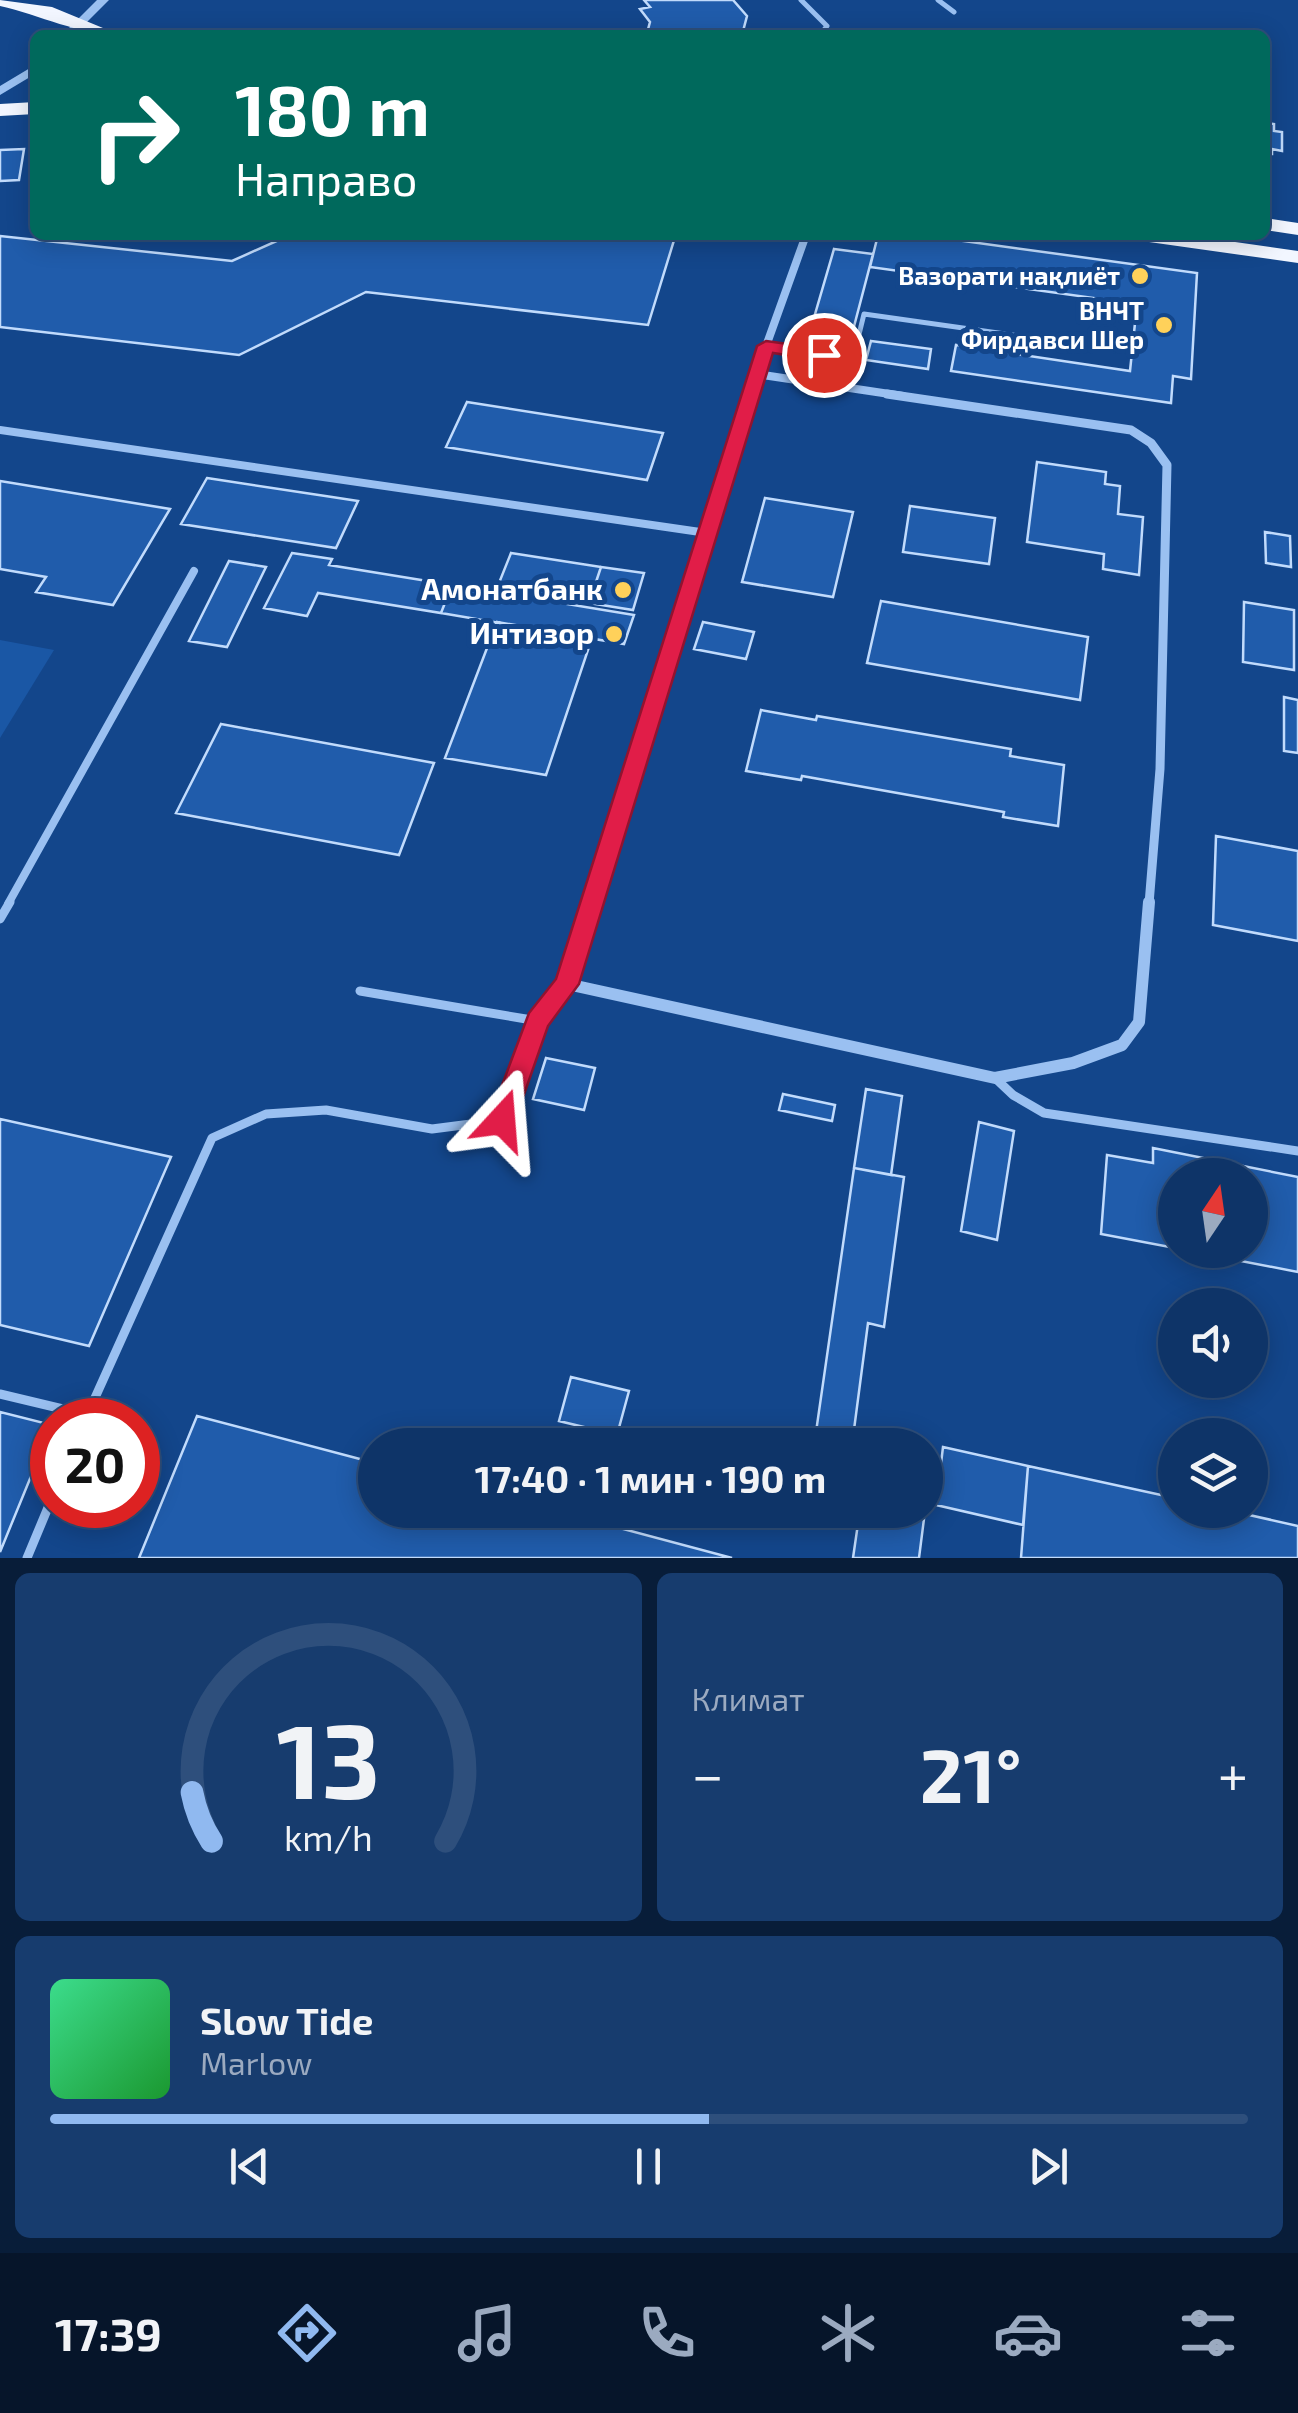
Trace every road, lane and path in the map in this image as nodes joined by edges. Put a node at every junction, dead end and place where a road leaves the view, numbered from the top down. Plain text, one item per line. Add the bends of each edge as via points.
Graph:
1 (103, 0) edge
2 (801, 0) edge
3 (938, 0) edge
4 (0, 1) edge
5 (954, 12) dead end
6 (73, 29) edge
7 (824, 30) edge
8 (30, 71) edge
9 (0, 91) edge
10 (30, 108) edge
11 (0, 110) edge
12 (1270, 225) edge
13 (1298, 229) edge
14 (804, 240) edge
15 (1177, 240) edge
16 (1298, 257) edge
17 (766, 346) junction
18 (1104, 348) dead end
19 (756, 374) junction
20 (0, 430) edge
21 (707, 533) junction
22 (194, 570) dead end
23 (0, 919) edge
24 (567, 984) junction
25 (360, 991) dead end
26 (538, 1021) junction
27 (996, 1078) junction
28 (1298, 1152) edge
29 (0, 1394) edge
30 (95, 1398) edge
31 (30, 1402) edge
32 (40, 1528) edge
33 (27, 1558) edge

1 - 6 street
2 - 7 lane
3 - 5 lane
4 - 6 highway
8 - 9 street
10 - 11 highway
12 - 13 highway
14 - 17 street
15 - 16 highway
17 - 18 lane via 853,359 864,314
17 - 19 street
19 - 21 street
19 - 27 street via 1130,430 1167,465 1160,769 1139,1022 1122,1045 1073,1064
20 - 21 lane
21 - 24 street
22 - 23 lane
24 - 26 lane
24 - 27 street
25 - 26 lane
26 - 30 lane via 502,1120 432,1129 326,1110 266,1114 212,1138
27 - 28 lane via 1012,1096 1044,1112
29 - 31 lane
32 - 33 lane

